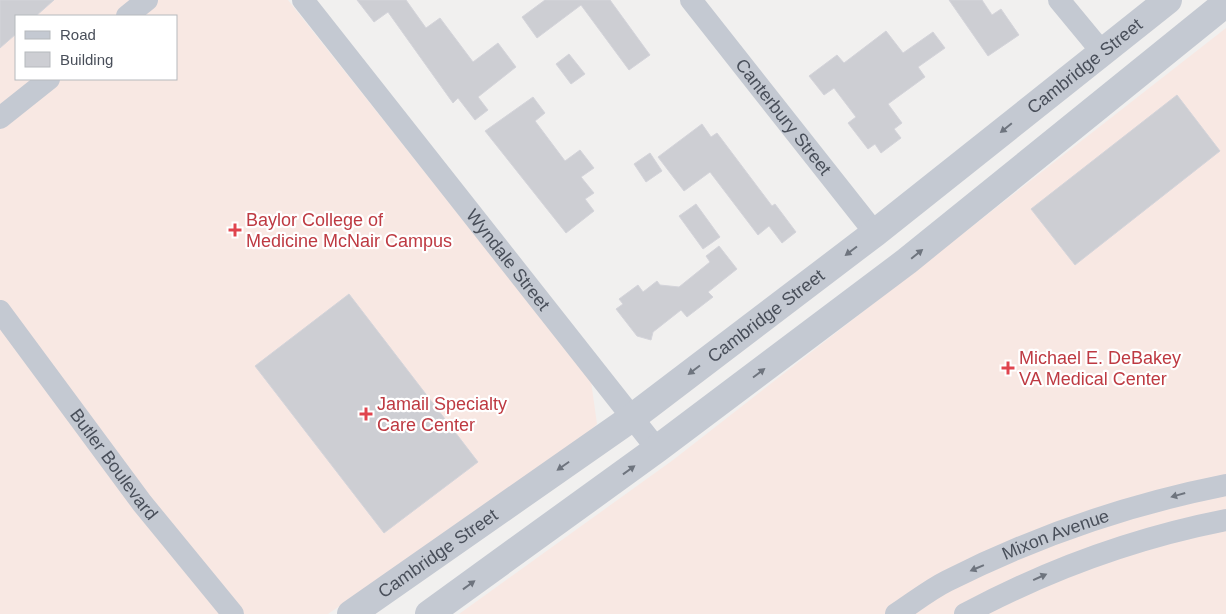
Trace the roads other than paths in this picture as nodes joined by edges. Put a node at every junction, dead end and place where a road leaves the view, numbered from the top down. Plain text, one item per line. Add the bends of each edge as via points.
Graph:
1 (147, 0) edge
2 (303, 0) edge
3 (691, 0) edge
4 (1059, 0) edge
5 (1168, 0) edge
6 (1226, 2) edge
7 (127, 15) edge
8 (1102, 52) junction
9 (48, 80) edge
10 (0, 118) edge
11 (875, 233) junction
12 (0, 311) edge
13 (633, 417) junction
14 (657, 450) junction
15 (1226, 485) edge
16 (1226, 520) edge
17 (233, 614) edge
18 (351, 614) edge
19 (429, 614) edge
20 (896, 614) edge
21 (965, 614) edge

1 - 7 street
2 - 13 street, Wyndale Street
3 - 11 street, Canterbury Street
4 - 8 street
5 - 8 street, Cambridge Street
14 -> 6 street via 907,261
8 -> 11 street, Cambridge Street
9 - 10 street
11 -> 13 street, Cambridge Street
12 - 17 street, Butler Boulevard via 142,503
13 - 14 street, Wyndale Street
13 -> 18 street, Cambridge Street
19 -> 14 street
15 -> 20 street, Mixon Avenue via 1185,493 1076,525 946,582
21 -> 16 street, Mixon Avenue via 1090,557

